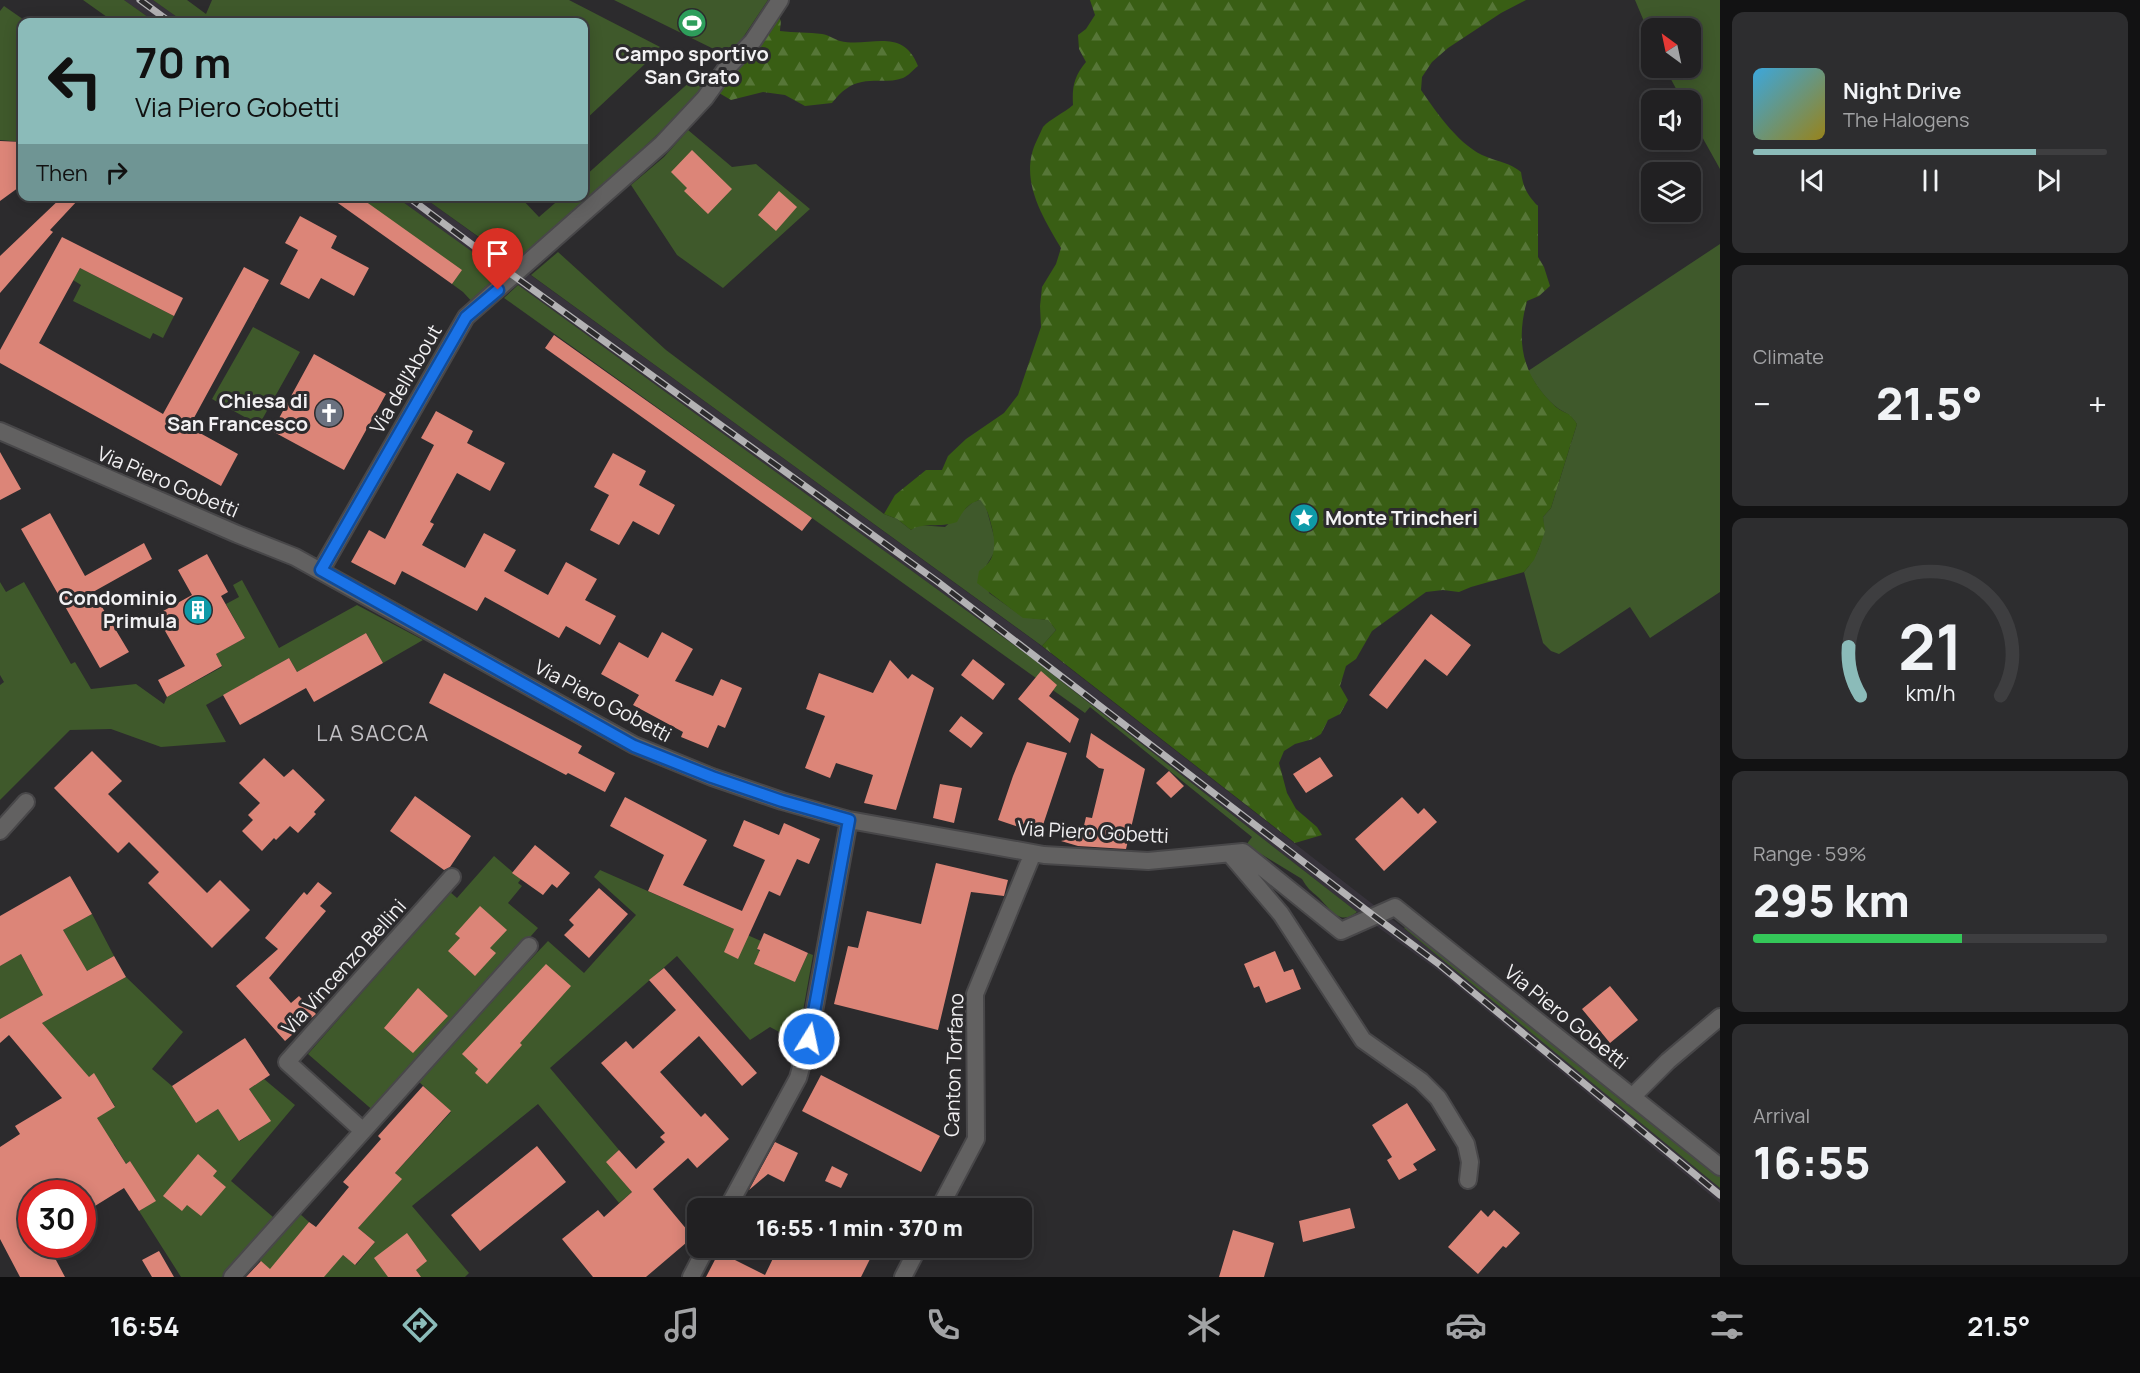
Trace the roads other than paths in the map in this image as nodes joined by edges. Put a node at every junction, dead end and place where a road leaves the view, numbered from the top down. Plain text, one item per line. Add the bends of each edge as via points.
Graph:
1 (780, 0) edge
2 (0, 431) edge
3 (321, 570) junction
4 (26, 802) dead end
5 (849, 820) junction
6 (0, 831) edge
7 (1033, 853) junction
8 (1230, 854) junction
9 (452, 877) dead end
10 (529, 946) dead end
11 (1720, 1017) edge
12 (1632, 1096) junction
13 (363, 1131) junction
14 (1720, 1167) edge
15 (1468, 1180) dead end
16 (733, 1198) edge
17 (945, 1198) edge
18 (701, 1258) edge
19 (913, 1258) edge
20 (232, 1277) edge
21 (691, 1277) edge
22 (903, 1277) edge

1 - 3 street, Via dell'About via 753,41 662,144 466,317
2 - 3 street, Via Piero Gobetti
3 - 5 street, Via Piero Gobetti via 634,746 720,780
4 - 6 street
5 - 7 street, Via Piero Gobetti
5 - 16 street via 809,1039 798,1078
7 - 8 street, Via Piero Gobetti via 1149,861
7 - 17 street, Canton Torfano via 975,994 976,1139
8 - 12 street, Via Piero Gobetti via 1243,852 1341,931 1395,907
8 - 15 street via 1281,914 1363,1040 1421,1081 1437,1098 1466,1144
9 - 13 street, Via Vincenzo Bellini via 287,1062
10 - 13 street
11 - 12 street, Via Piero Gobetti
12 - 14 street
13 - 20 street
18 - 21 street
19 - 22 street

